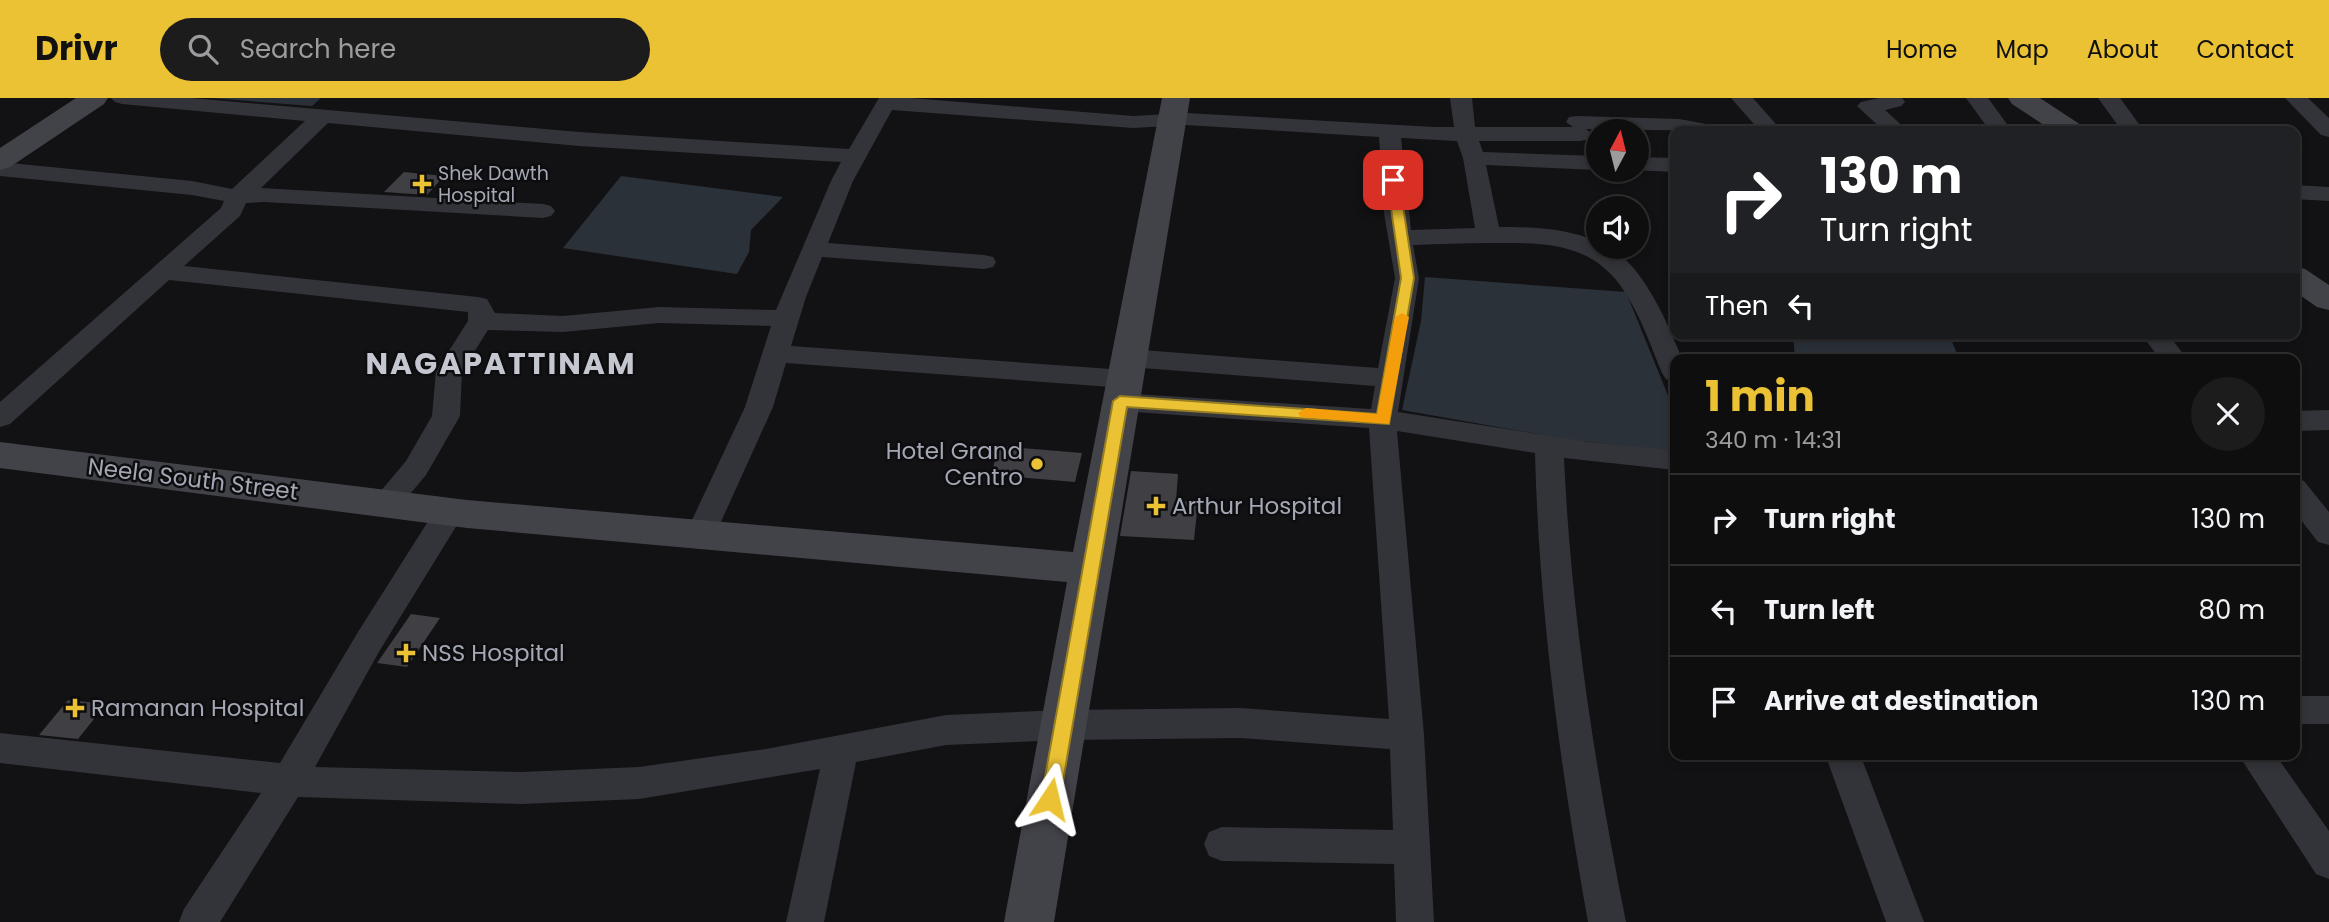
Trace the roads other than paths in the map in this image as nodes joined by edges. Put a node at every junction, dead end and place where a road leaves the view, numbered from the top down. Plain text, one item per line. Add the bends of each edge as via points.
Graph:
1 (94, 98) edge
2 (122, 98) edge
3 (1461, 98) edge
4 (1568, 98) edge
5 (1742, 98) edge
6 (1891, 98) edge
7 (1977, 98) edge
8 (2022, 98) edge
9 (2109, 98) edge
10 (2296, 98) edge
11 (893, 101) edge
12 (1174, 109) edge
13 (321, 118) junction
14 (1696, 122) edge
15 (1767, 126) edge
16 (1891, 126) edge
17 (1997, 126) edge
18 (2064, 126) edge
19 (2129, 126) edge
20 (1579, 128) junction
21 (2329, 131) edge
22 (1389, 132) junction
23 (1465, 133) junction
24 (1586, 143) edge
25 (855, 156) junction
26 (1474, 158) junction
27 (2, 161) edge
28 (1586, 163) edge
29 (1649, 164) edge
30 (1670, 165) edge
31 (2300, 192) edge
32 (2329, 194) edge
33 (237, 197) junction
34 (543, 211) dead end
35 (1489, 236) junction
36 (1401, 238) junction
37 (815, 249) junction
38 (984, 262) dead end
39 (164, 271) junction
40 (2300, 280) edge
41 (2329, 300) edge
42 (785, 318) junction
43 (481, 321) junction
44 (2159, 340) edge
45 (776, 354) junction
46 (2170, 354) edge
47 (1670, 362) edge
48 (1392, 377) junction
49 (1124, 379) junction
50 (0, 417) edge
51 (1383, 420) junction
52 (2329, 420) edge
53 (2300, 421) edge
54 (1549, 445) junction
55 (0, 455) edge
56 (1670, 459) edge
57 (2300, 498) edge
58 (386, 504) junction
59 (450, 512) junction
60 (2319, 527) edge
61 (700, 535) junction
62 (1090, 569) junction
63 (2300, 710) edge
64 (2329, 710) edge
65 (1063, 725) junction
66 (1408, 735) junction
67 (0, 748) edge
68 (841, 751) junction
69 (1844, 760) edge
70 (2259, 760) edge
71 (289, 780) junction
72 (1222, 844) dead end
73 (1411, 847) junction
74 (2329, 862) edge
75 (198, 922) edge
76 (804, 922) edge
77 (1029, 922) edge
78 (1415, 922) edge
79 (1607, 922) edge
80 (1905, 922) edge

1 - 27 street
2 - 13 street
3 - 23 street
4 - 20 street
5 - 15 street
6 - 16 street via 1894,102 1868,106
7 - 17 street
8 - 18 street
9 - 19 street
10 - 21 street
11 - 12 street via 1133,122
11 - 25 street
12 - 22 street
12 - 49 street
13 - 25 street via 616,143
13 - 33 street
14 - 20 street
20 - 23 street
20 - 24 street
22 - 23 street
22 - 36 street
23 - 26 street
25 - 37 street
26 - 28 street
26 - 35 street
27 - 33 street
29 - 30 street
31 - 32 street
33 - 34 street
33 - 39 street via 232,211
35 - 36 street
35 - 47 street via 1560,239 1601,254 1628,279 1643,302
36 - 48 street via 1407,278
37 - 38 street
37 - 42 street
39 - 43 street via 470,303 481,309
39 - 50 street
40 - 41 street
42 - 43 street via 659,315 563,324
42 - 45 street
43 - 58 street via 449,371 446,416 416,468
44 - 46 street
45 - 49 street
45 - 61 street via 759,407
48 - 49 street
48 - 51 street
49 - 51 street
49 - 62 street
51 - 54 street
51 - 66 street
52 - 53 street
54 - 56 street
54 - 79 street via 1554,559 1574,745
55 - 58 street, Neela South Street
57 - 60 street
58 - 59 street, Neela South Street
59 - 61 street, Neela South Street
59 - 71 street
61 - 62 street, Neela South Street
62 - 65 street
63 - 64 street
65 - 66 street via 1240,723
65 - 68 street via 946,730
65 - 77 street
66 - 73 street
67 - 71 street
68 - 71 street via 626,783 522,788
68 - 76 street
69 - 80 street
70 - 74 street
71 - 75 street
72 - 73 street
73 - 78 street

